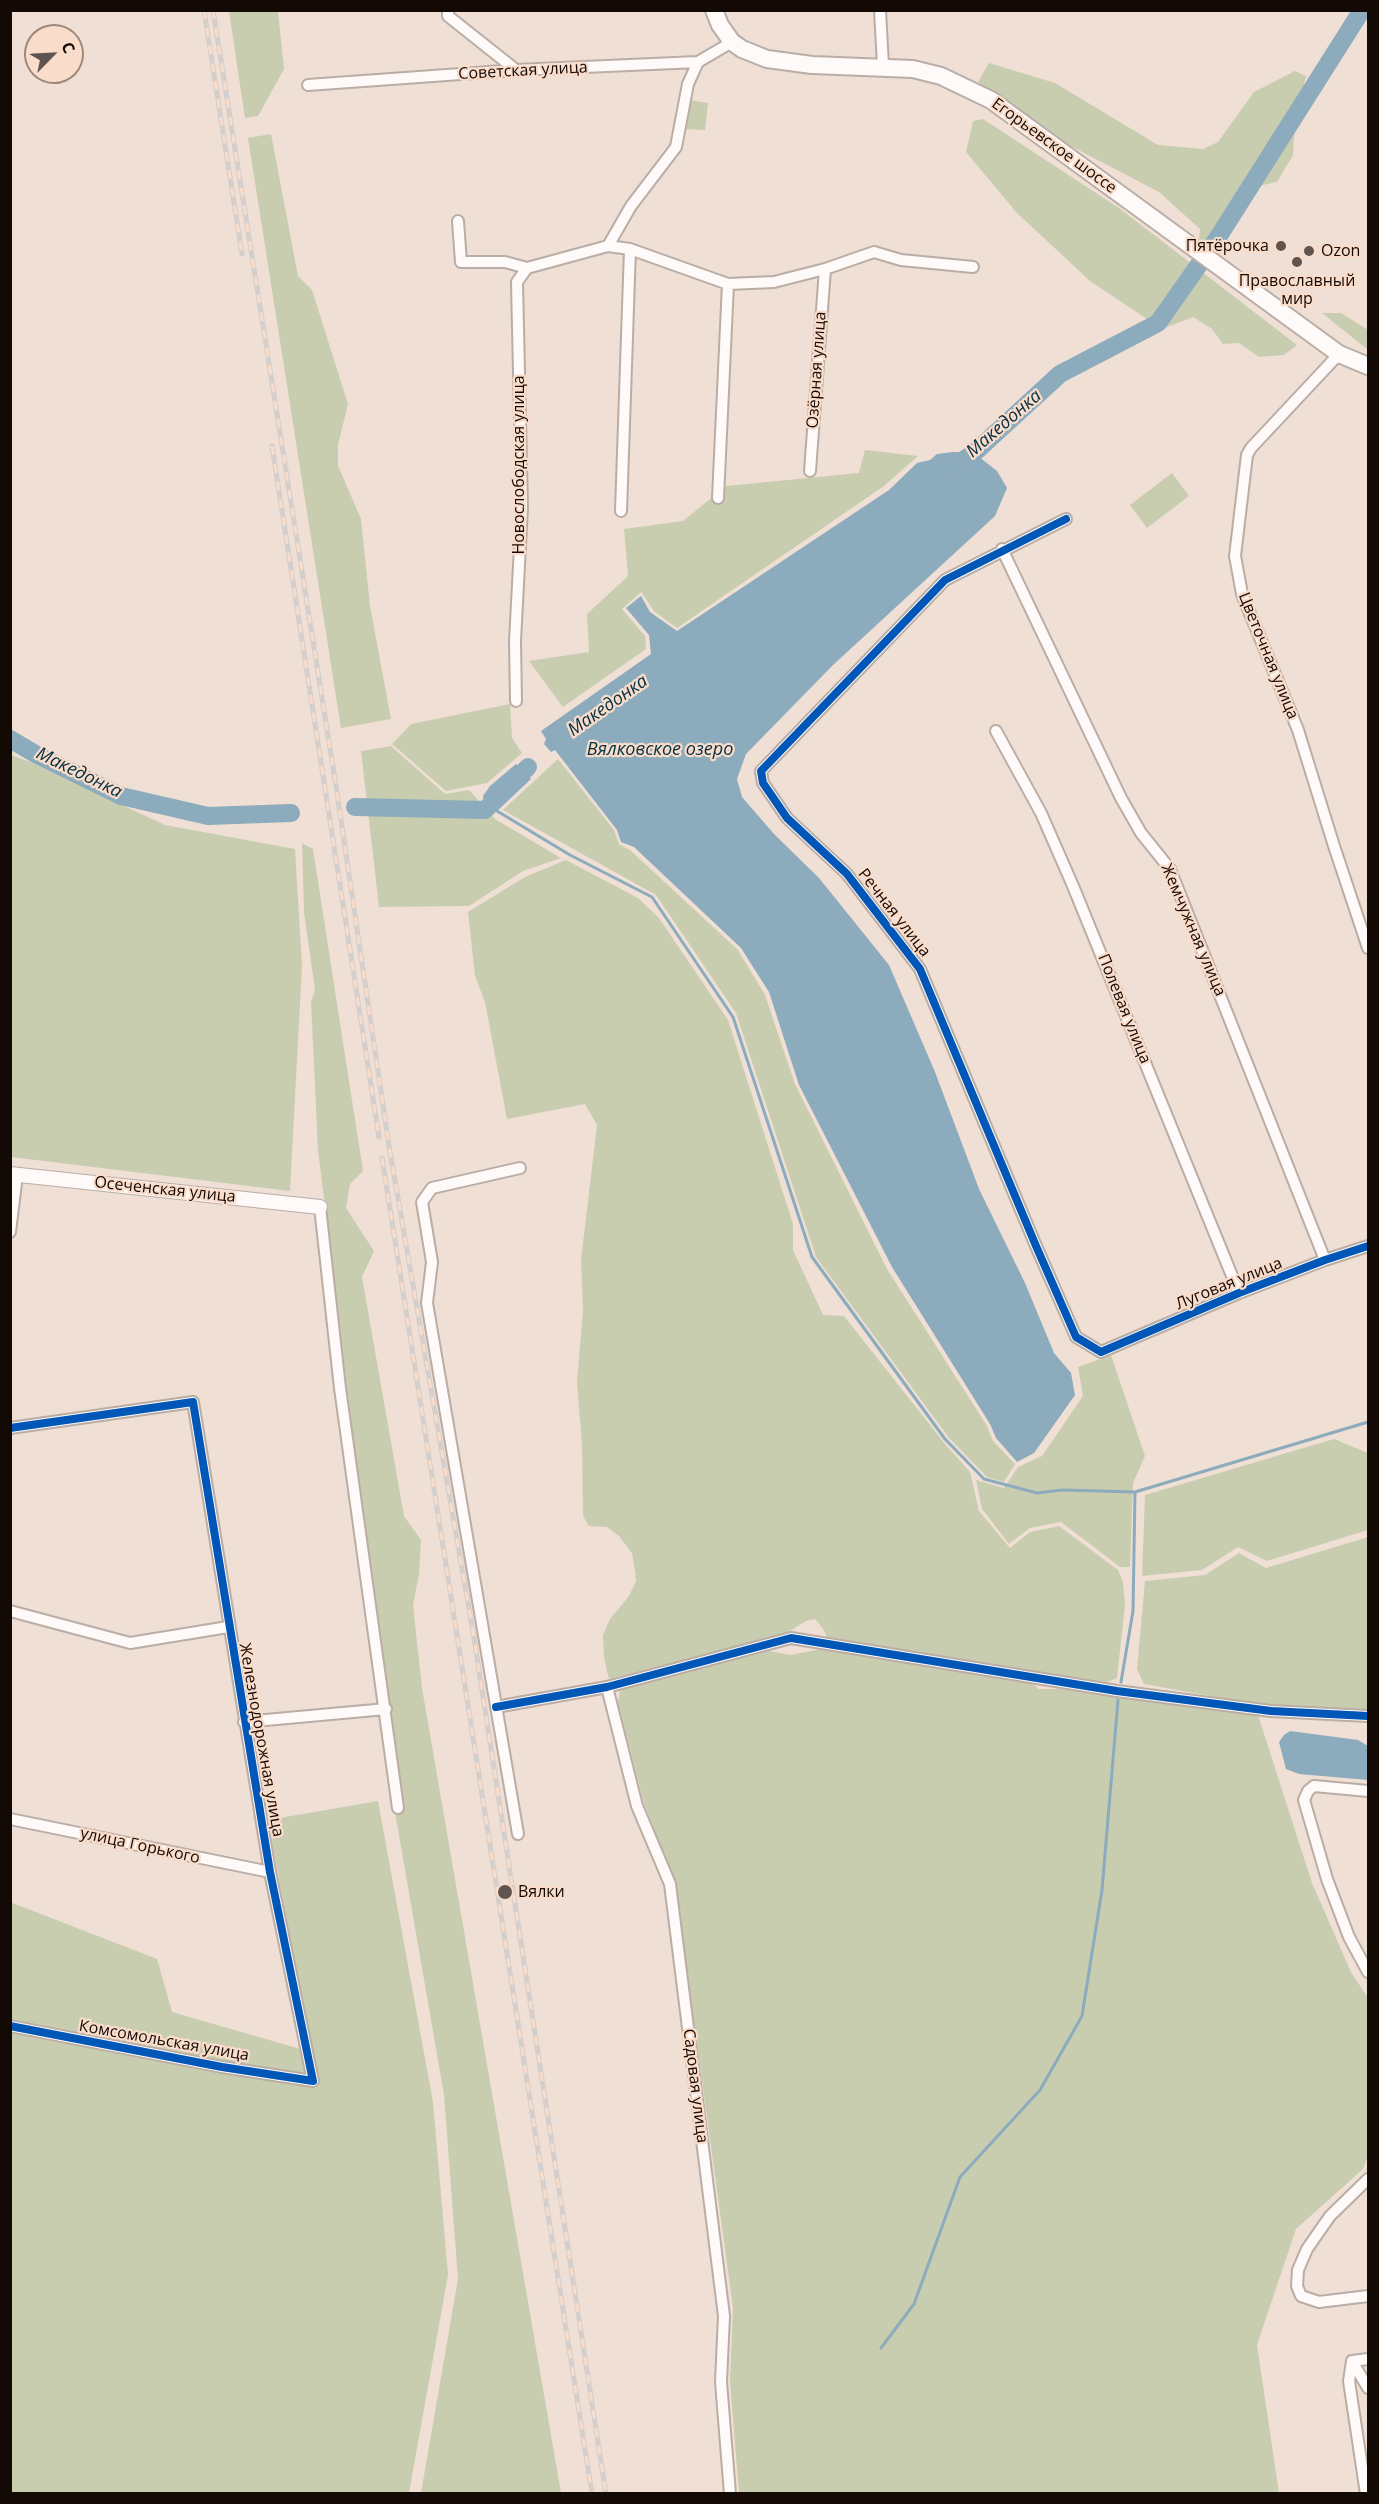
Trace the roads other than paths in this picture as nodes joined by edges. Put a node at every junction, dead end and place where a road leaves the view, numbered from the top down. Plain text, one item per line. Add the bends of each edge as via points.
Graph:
1 (448, 10) edge
2 (714, 10) edge
3 (880, 10) edge
4 (732, 42) junction
5 (698, 62) junction
6 (884, 66) junction
7 (516, 70) junction
8 (308, 85) dead end
9 (458, 221) dead end
10 (608, 246) junction
11 (630, 249) junction
12 (973, 267) dead end
13 (527, 268) junction
14 (825, 269) junction
15 (728, 284) junction
16 (1339, 354) junction
17 (1368, 366) edge
18 (810, 471) dead end
19 (718, 498) dead end
20 (621, 512) dead end
21 (1066, 519) dead end
22 (1002, 549) junction
23 (516, 701) dead end
24 (996, 731) dead end
25 (1368, 948) edge
26 (520, 1168) dead end
27 (14, 1174) edge
28 (320, 1207) joint
29 (10, 1232) edge
30 (1368, 1246) edge
31 (1325, 1260) junction
32 (1239, 1293) junction
33 (1101, 1352) joint
34 (10, 1428) edge
35 (10, 1611) edge
36 (228, 1626) junction
37 (607, 1687) junction
38 (496, 1707) junction
39 (386, 1709) junction
40 (1368, 1716) edge
41 (244, 1722) junction
42 (1368, 1791) edge
43 (398, 1808) dead end
44 (10, 1819) edge
45 (518, 1834) dead end
46 (270, 1872) junction
47 (1368, 1972) edge
48 (10, 2026) edge
49 (313, 2080) joint
50 (1368, 2179) edge
51 (1368, 2296) edge
52 (1368, 2359) edge
53 (1352, 2361) junction
54 (1368, 2388) edge
55 (730, 2493) edge
56 (1366, 2493) edge

1 - 7 street via 448,16
2 - 4 main road
3 - 6 street
4 - 5 street, Советская улица
4 - 6 main road, Егорьевское шоссе via 752,54 781,63
5 - 7 street, Советская улица
5 - 10 street via 688,84 676,147 631,206
6 - 16 main road, Егорьевское шоссе via 941,76 991,100
7 - 8 street, Советская улица
9 - 13 street via 461,262 506,262
10 - 11 street
10 - 13 street
11 - 15 street
11 - 20 street
12 - 14 street via 901,260 874,252
13 - 23 street, Новослободская улица via 517,282 522,508
14 - 15 street via 774,282
14 - 18 street, Озёрная улица
15 - 19 street
16 - 17 main road, Егорьевское шоссе
16 - 25 street, Цветочная улица via 1247,455 1235,556 1242,594 1301,738
21 - 22 street, Речная улица
22 - 31 street, Жемчужная улица via 1121,798 1170,869
22 - 33 street, Речная улица via 945,579 761,771 763,783 787,818 847,874 920,969 1076,1337
24 - 32 street, Полевая улица via 1041,813 1073,886
26 - 38 street via 432,1188 422,1202 432,1262 427,1303
27 - 28 street, Осеченская улица
27 - 29 street
28 - 39 street via 340,1388
30 - 31 street, Луговая улица
31 - 32 street, Луговая улица
32 - 33 street, Луговая улица
34 - 36 street, Железнодорожная улица via 193,1402
35 - 36 street via 130,1643
36 - 41 street, Железнодорожная улица
37 - 38 street
37 - 40 street via 791,1638 1129,1693 1271,1711
37 - 55 street, Садовая улица via 637,1806 670,1884 724,2316 721,2382
38 - 45 street
39 - 41 street
39 - 43 street
41 - 46 street, Железнодорожная улица
42 - 47 street via 1314,1786 1304,1800 1327,1879 1349,1937
44 - 46 street, улица Горького
46 - 49 street, Железнодорожная улица
48 - 49 street, Комсомольская улица via 222,2067
50 - 51 street via 1330,2216 1307,2249 1298,2270 1297,2286 1301,2296 1319,2302
52 - 53 street
53 - 54 street
53 - 56 street via 1349,2381

